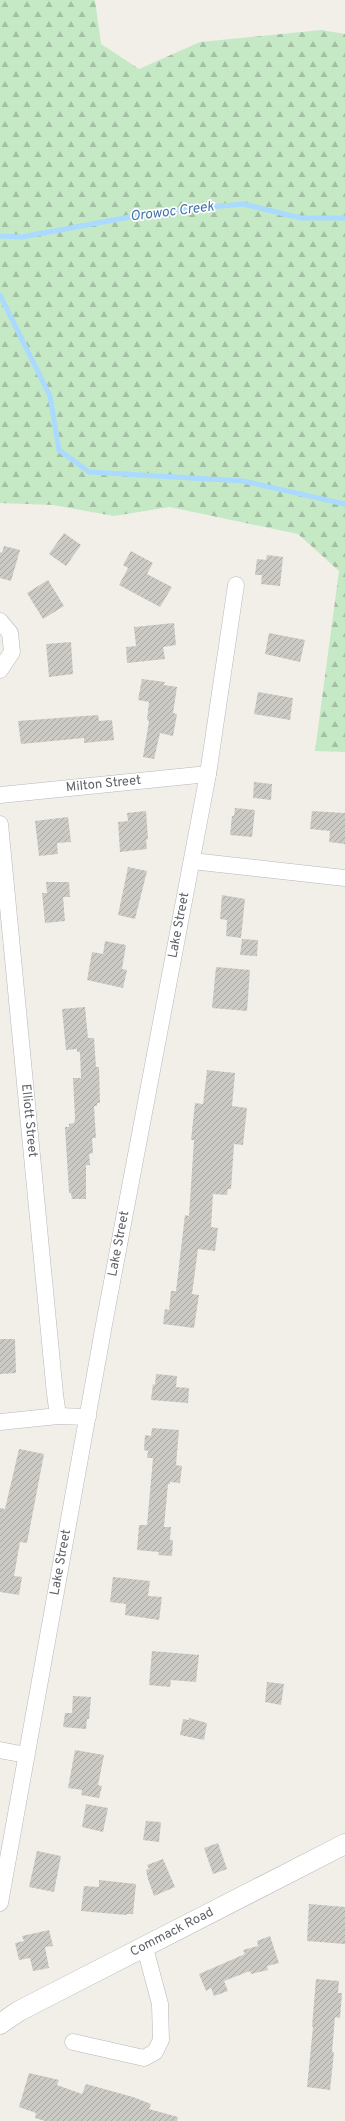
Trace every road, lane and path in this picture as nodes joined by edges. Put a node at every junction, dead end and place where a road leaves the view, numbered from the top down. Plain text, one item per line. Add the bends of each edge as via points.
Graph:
1 (236, 585) dead end
2 (0, 621) edge
3 (0, 670) edge
4 (208, 774) junction
5 (0, 795) edge
6 (0, 824) edge
7 (192, 861) junction
8 (345, 878) edge
9 (58, 1416) junction
10 (88, 1417) junction
11 (0, 1422) edge
12 (0, 1750) edge
13 (26, 1755) junction
14 (345, 1844) edge
15 (0, 1903) edge
16 (145, 1948) junction
17 (0, 2024) edge
18 (73, 2042) dead end

1 - 4 street, Lake Street
2 - 3 street via 10,633 12,652
4 - 5 street, Milton Street
4 - 7 street, Lake Street
6 - 9 street, Elliott Street
7 - 8 street
7 - 10 street, Lake Street
9 - 10 street
9 - 11 street
10 - 13 street, Lake Street
12 - 13 street
13 - 15 street, Lake Street
14 - 16 street, Commack Road
16 - 17 street, Commack Road via 19,2011
16 - 18 street via 160,2004 161,2040 155,2052 144,2058

